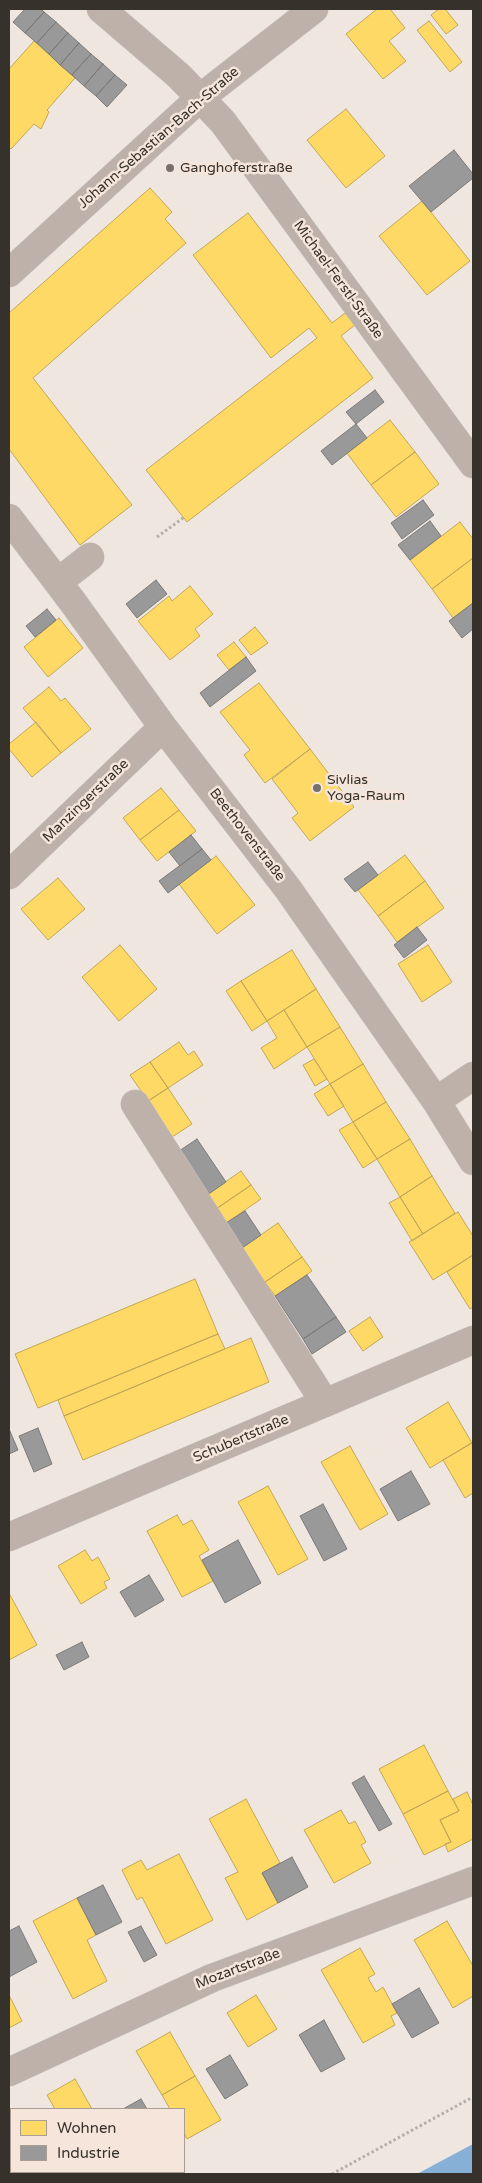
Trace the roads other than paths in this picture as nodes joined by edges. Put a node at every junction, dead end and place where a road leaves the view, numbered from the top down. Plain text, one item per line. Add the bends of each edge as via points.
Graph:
1 (101, 9) edge
2 (314, 9) edge
3 (200, 98) junction
4 (9, 273) edge
5 (473, 464) edge
6 (9, 518) edge
7 (90, 557) dead end
8 (58, 582) junction
9 (163, 727) junction
10 (9, 875) edge
11 (473, 1076) edge
12 (436, 1101) junction
13 (135, 1104) dead end
14 (473, 1161) edge
15 (473, 1340) edge
16 (325, 1403) junction
17 (9, 1536) edge
18 (473, 1881) edge
19 (9, 2072) edge

1 - 3 street
2 - 3 street, Johann-Sebastian-Bach-Straße
3 - 4 street, Johann-Sebastian-Bach-Straße
3 - 5 street, Michael-Ferstl-Straße via 223,122
6 - 8 street, Beethovenstraße
7 - 8 street
8 - 9 street, Beethovenstraße
9 - 10 street, Manzingerstraße
9 - 12 street, Beethovenstraße via 288,889
11 - 12 street
12 - 14 street, Beethovenstraße
13 - 16 street
15 - 16 street, Schubertstraße
16 - 17 street, Schubertstraße
18 - 19 street, Mozartstraße via 212,1978

